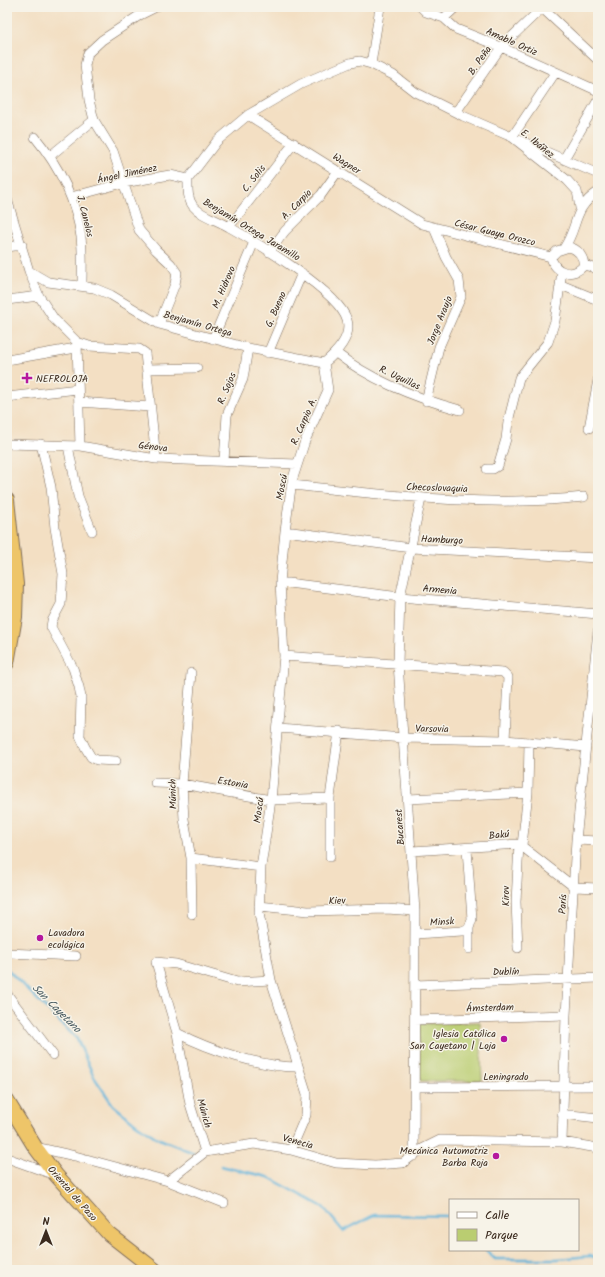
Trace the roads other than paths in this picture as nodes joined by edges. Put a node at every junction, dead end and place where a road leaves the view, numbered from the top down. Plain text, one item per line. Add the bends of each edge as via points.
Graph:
1 (156, 7) edge
2 (380, 7) edge
3 (421, 7) edge
4 (456, 7) edge
5 (542, 8) edge
6 (138, 11) edge
7 (444, 18) junction
8 (501, 47) junction
9 (598, 60) edge
10 (371, 64) junction
11 (555, 73) junction
12 (598, 91) edge
13 (598, 100) edge
14 (456, 112) junction
15 (248, 115) junction
16 (94, 120) junction
17 (35, 137) dead end
18 (512, 137) junction
19 (294, 143) junction
20 (50, 156) junction
21 (564, 159) junction
22 (338, 171) junction
23 (598, 174) edge
24 (188, 179) junction
25 (123, 183) junction
26 (598, 192) edge
27 (71, 197) junction
28 (7, 199) edge
29 (580, 208) junction
30 (229, 227) junction
31 (434, 228) junction
32 (570, 239) junction
33 (254, 242) junction
34 (22, 245) junction
35 (7, 246) edge
36 (564, 248) junction
37 (574, 248) junction
38 (269, 252) junction
39 (551, 257) junction
40 (584, 265) junction
41 (598, 268) edge
42 (28, 271) junction
43 (562, 271) junction
44 (302, 274) junction
45 (82, 286) junction
46 (561, 286) junction
47 (39, 296) junction
48 (7, 300) edge
49 (598, 300) edge
50 (159, 324) junction
51 (213, 340) junction
52 (76, 345) junction
53 (248, 348) junction
54 (268, 352) junction
55 (336, 353) junction
56 (7, 360) edge
57 (324, 363) junction
58 (197, 368) dead end
59 (147, 369) junction
60 (598, 380) edge
61 (78, 389) junction
62 (7, 397) edge
63 (426, 401) junction
64 (79, 402) junction
65 (150, 407) junction
66 (460, 410) dead end
67 (589, 428) dead end
68 (7, 444) edge
69 (41, 444) junction
70 (68, 446) junction
71 (80, 446) junction
72 (156, 459) junction
73 (224, 461) junction
74 (297, 464) junction
75 (487, 469) dead end
76 (291, 485) junction
77 (584, 497) dead end
78 (421, 499) junction
79 (7, 500) edge
80 (92, 531) dead end
81 (285, 531) junction
82 (411, 548) junction
83 (598, 558) edge
84 (280, 582) junction
85 (400, 597) junction
86 (598, 614) edge
87 (598, 631) edge
88 (284, 656) junction
89 (398, 663) junction
90 (7, 664) edge
91 (191, 673) dead end
92 (278, 728) junction
93 (339, 732) junction
94 (403, 738) junction
95 (505, 740) junction
96 (529, 742) junction
97 (586, 747) junction
98 (116, 761) dead end
99 (155, 783) dead end
100 (182, 784) junction
101 (528, 793) junction
102 (330, 798) junction
103 (408, 799) junction
104 (271, 800) junction
105 (576, 840) junction
106 (598, 841) edge
107 (521, 844) junction
108 (467, 848) junction
109 (412, 851) junction
110 (330, 857) dead end
111 (191, 858) junction
112 (261, 867) junction
113 (574, 887) junction
114 (598, 888) edge
115 (259, 906) junction
116 (415, 911) junction
117 (192, 914) dead end
118 (469, 928) junction
119 (415, 934) junction
120 (518, 948) dead end
121 (469, 949) dead end
122 (7, 953) edge
123 (76, 956) dead end
124 (598, 978) edge
125 (271, 980) junction
126 (568, 981) junction
127 (415, 985) junction
128 (7, 994) edge
129 (566, 1015) junction
130 (415, 1020) junction
131 (177, 1033) junction
132 (53, 1055) dead end
133 (298, 1067) junction
134 (598, 1086) edge
135 (415, 1087) junction
136 (562, 1087) junction
137 (7, 1101) edge
138 (562, 1114) junction
139 (598, 1118) edge
140 (562, 1142) junction
141 (35, 1147) junction
142 (598, 1148) edge
143 (291, 1150) junction
144 (205, 1152) junction
145 (414, 1156) junction
146 (7, 1158) edge
147 (56, 1175) junction
148 (168, 1181) junction
149 (224, 1203) dead end
150 (155, 1270) edge

1 - 6 street
2 - 10 street
3 - 7 street, Amable Ortiz via 426,12
4 - 7 street
5 - 8 street, B. Peña
5 - 9 street
6 - 16 street via 88,53 85,65
7 - 8 street, Amable Ortiz via 456,29
8 - 11 street, Amable Ortiz
8 - 14 street, B. Peña
10 - 14 street via 393,75 415,92
10 - 15 street via 360,61 350,63 301,84
11 - 12 street, Amable Ortiz
11 - 18 street, E. Ibáñez
13 - 21 street
14 - 18 street
15 - 19 street, Wagner
15 - 24 street via 217,141
16 - 20 street
16 - 25 street via 113,151
17 - 20 street, J. Canelos
18 - 21 street
18 - 29 street, E. Ibáñez via 567,180 577,191
19 - 22 street, Wagner
19 - 30 street, C. Solis
20 - 27 street, J. Canelos
21 - 23 street
22 - 31 street, Wagner via 422,224
22 - 38 street, A. Carpio via 321,195 285,231
24 - 25 street, Ángel Jiménez via 170,175
24 - 30 street, Benjamín Ortega Jaramillo via 189,199 194,207
25 - 27 street, Ángel Jiménez
25 - 50 street via 139,230 177,273
26 - 29 street
27 - 45 street, J. Canelos via 81,237
28 - 34 street
29 - 32 street
30 - 33 street, Benjamín Ortega Jaramillo
31 - 39 street, César Guaya Orozco
31 - 63 street, Jorge Araujo via 459,280 461,297 439,347
32 - 36 street
32 - 37 street
33 - 38 street, Benjamín Ortega Jaramillo
33 - 51 street, M. Hidrovo
34 - 35 street
34 - 42 street
36 - 37 street
36 - 39 street
37 - 40 street via 583,258
38 - 44 street, Benjamín Ortega Jaramillo
39 - 43 street via 556,269
40 - 41 street
40 - 43 street via 580,270
42 - 45 street, Benjamín Ortega via 48,282
42 - 47 street
43 - 46 street
44 - 54 street, G. Bueno
44 - 55 street, Benjamín Ortega Jaramillo via 338,304 348,320 344,339
45 - 50 street, Benjamín Ortega via 111,295
46 - 49 street
46 - 75 street via 555,321 548,342 519,378 498,466
47 - 48 street
47 - 52 street
50 - 51 street, Benjamín Ortega
51 - 53 street, Benjamín Ortega
52 - 56 street
52 - 59 street via 138,349 145,353
52 - 61 street
53 - 54 street, Benjamín Ortega
53 - 73 street, R. Sojos via 243,379 227,415
54 - 57 street, Benjamín Ortega
55 - 57 street, Benjamín Ortega Jaramillo
55 - 63 street, R. Uquillas via 360,371
57 - 74 street, R. Carpio A. via 328,384 326,398 314,419
58 - 59 street
59 - 65 street
60 - 67 street
61 - 62 street
61 - 64 street
63 - 66 street, R. Uquillas
64 - 65 street
64 - 71 street
65 - 72 street
68 - 69 street, Génova
69 - 70 street, Génova
69 - 98 street via 51,487 63,574 61,604 51,627 76,679 81,697 80,736 85,747 91,757 97,760
70 - 71 street, Génova
70 - 80 street via 78,496
71 - 72 street, Génova
72 - 73 street, Génova
73 - 74 street, Génova
74 - 76 street, Moscú
76 - 78 street, Checoslovaquia
76 - 81 street, Moscú
77 - 78 street, Checoslovaquia via 537,501
78 - 82 street, Bucarest
79 - 90 highway via 16,584 14,623
81 - 82 street, Hamburgo
81 - 84 street, Moscú
82 - 83 street, Hamburgo
82 - 85 street, Bucarest
84 - 85 street, Armenia
84 - 88 street, Moscú
85 - 86 street, Armenia
85 - 89 street, Bucarest
87 - 97 street, París
88 - 89 street
88 - 92 street, Moscú
89 - 94 street, Bucarest
89 - 95 street via 507,673
91 - 100 street, Múnich
92 - 93 street, Varsovia
92 - 104 street, Moscú
93 - 94 street, Varsovia
93 - 102 street
94 - 95 street, Varsovia
94 - 103 street, Bucarest
95 - 96 street, Varsovia
96 - 97 street, Varsovia
96 - 101 street, Kirov
97 - 105 street, París
99 - 100 street, Estonia
100 - 104 street, Estonia
100 - 111 street, Múnich via 184,819
101 - 103 street
101 - 107 street, Kirov
102 - 104 street, Estonia
102 - 110 street
103 - 109 street, Bucarest
104 - 112 street, Moscú
105 - 106 street
105 - 113 street, París
107 - 108 street, Bakú
107 - 113 street, Bakú
107 - 120 street, Kirov via 516,902
108 - 109 street, Bakú
108 - 118 street via 472,919
109 - 116 street, Bucarest
111 - 112 street
111 - 117 street, Múnich
112 - 115 street, Moscú
113 - 114 street
113 - 126 street, París
115 - 116 street, Kiev via 308,911
115 - 125 street, Moscú
116 - 119 street, Bucarest
118 - 119 street, Minsk via 462,931
118 - 121 street
119 - 127 street, Bucarest
122 - 123 street
124 - 126 street, Dublín
125 - 131 street, Múnich via 237,982 176,964 156,962
125 - 133 street, Moscú
126 - 127 street, Dublín
126 - 129 street, París
127 - 130 street, Bucarest
128 - 132 street
129 - 130 street, Ámsterdam
129 - 136 street, París
130 - 135 street, Bucarest
131 - 133 street via 199,1044 262,1063
131 - 144 street, Múnich via 190,1104
133 - 143 street, Moscú via 308,1105
134 - 136 street, Leningrado
135 - 136 street, Leningrado
135 - 145 street, Bucarest
136 - 138 street, París
137 - 141 highway, Oriental de Paso
138 - 139 street
138 - 140 street, París
140 - 142 street
140 - 145 street, Venecia via 440,1140
141 - 147 highway, Oriental de Paso
141 - 148 street
143 - 144 street, Venecia via 254,1144
143 - 145 street, Venecia via 336,1163 375,1166 404,1163
144 - 148 street, Venecia
146 - 147 street
147 - 150 highway, Oriental de Paso via 109,1234
148 - 149 street

